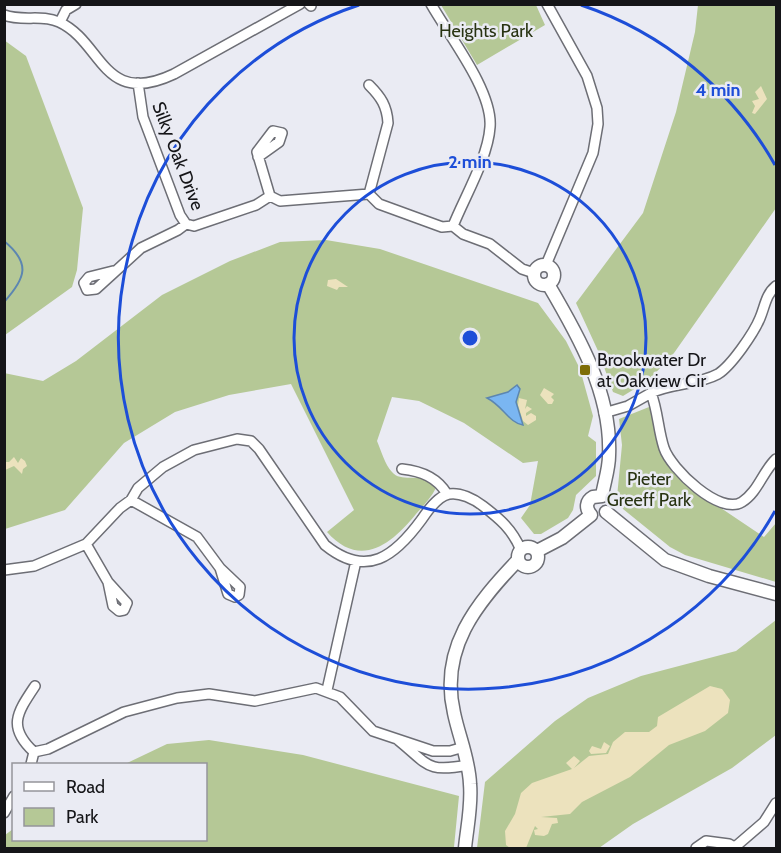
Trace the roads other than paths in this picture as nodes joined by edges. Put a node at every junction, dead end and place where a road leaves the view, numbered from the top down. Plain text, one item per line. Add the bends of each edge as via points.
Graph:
1 (76, 4) edge
2 (300, 4) edge
3 (431, 4) edge
4 (547, 4) edge
5 (4, 15) edge
6 (60, 22) junction
7 (138, 83) junction
8 (369, 85) dead end
9 (258, 157) dead end
10 (369, 194) junction
11 (270, 196) junction
12 (186, 224) junction
13 (453, 226) junction
14 (546, 265) junction
15 (113, 271) dead end
16 (534, 273) junction
17 (548, 284) junction
18 (777, 286) edge
19 (651, 393) junction
20 (604, 413) junction
21 (777, 459) edge
22 (402, 469) dead end
23 (447, 494) junction
24 (602, 496) junction
25 (131, 500) junction
26 (606, 512) junction
27 (591, 515) junction
28 (86, 544) junction
29 (537, 551) junction
30 (520, 555) junction
31 (356, 561) junction
32 (220, 568) dead end
33 (4, 570) edge
34 (108, 582) dead end
35 (777, 594) edge
36 (35, 686) dead end
37 (327, 690) junction
38 (394, 737) junction
39 (464, 747) junction
40 (34, 752) junction
41 (31, 763) edge
42 (468, 765) junction
43 (12, 799) edge
44 (777, 803) edge
45 (4, 813) edge
46 (735, 848) edge
47 (465, 849) edge
48 (696, 849) edge

1 - 6 street via 66,10
2 - 7 street via 174,74
3 - 13 street via 485,96 490,126 487,143
4 - 14 street via 592,88 598,124 593,153
5 - 6 street
6 - 7 street via 74,31 110,73
7 - 12 street, Silky Oak Drive via 143,117
8 - 10 street via 381,97 388,123
9 - 11 street
10 - 11 street via 280,201
10 - 13 street via 379,204 441,227
11 - 12 street, Silky Oak Drive via 256,205 194,226
12 - 15 street via 141,248
13 - 16 street
14 - 16 street via 539,266
14 - 17 street via 554,274
16 - 17 street via 539,284
17 - 20 street via 590,362
18 - 19 street via 770,291 754,329 719,373
19 - 20 street
19 - 21 street via 660,418 664,448 671,461 696,487 727,506 739,504 754,490
20 - 24 street via 609,458
22 - 23 street via 417,470 438,481
23 - 30 street via 476,501 499,518 511,530
23 - 31 street via 392,553 381,559
24 - 26 street via 608,503
24 - 27 street via 593,496 588,501
25 - 28 street
25 - 31 street via 138,488 163,467 194,450 245,439 260,449 325,544 339,556
25 - 32 street via 197,537
26 - 27 street
26 - 35 street via 666,560
27 - 29 street via 562,538
28 - 33 street via 34,566
28 - 34 street
29 - 30 street via 528,547
29 - 30 street via 538,560 533,567 526,567
30 - 39 street via 471,617 452,658 451,697
31 - 37 street
36 - 40 street via 16,723 17,733
37 - 38 street via 340,697 366,726
37 - 40 street via 302,689 255,701 208,694 177,698 124,712
38 - 39 street via 433,751
38 - 42 street via 428,766 440,769
39 - 42 street
40 - 41 street
42 - 47 street via 470,801
43 - 45 street
44 - 46 street via 764,822
46 - 48 street via 706,841

